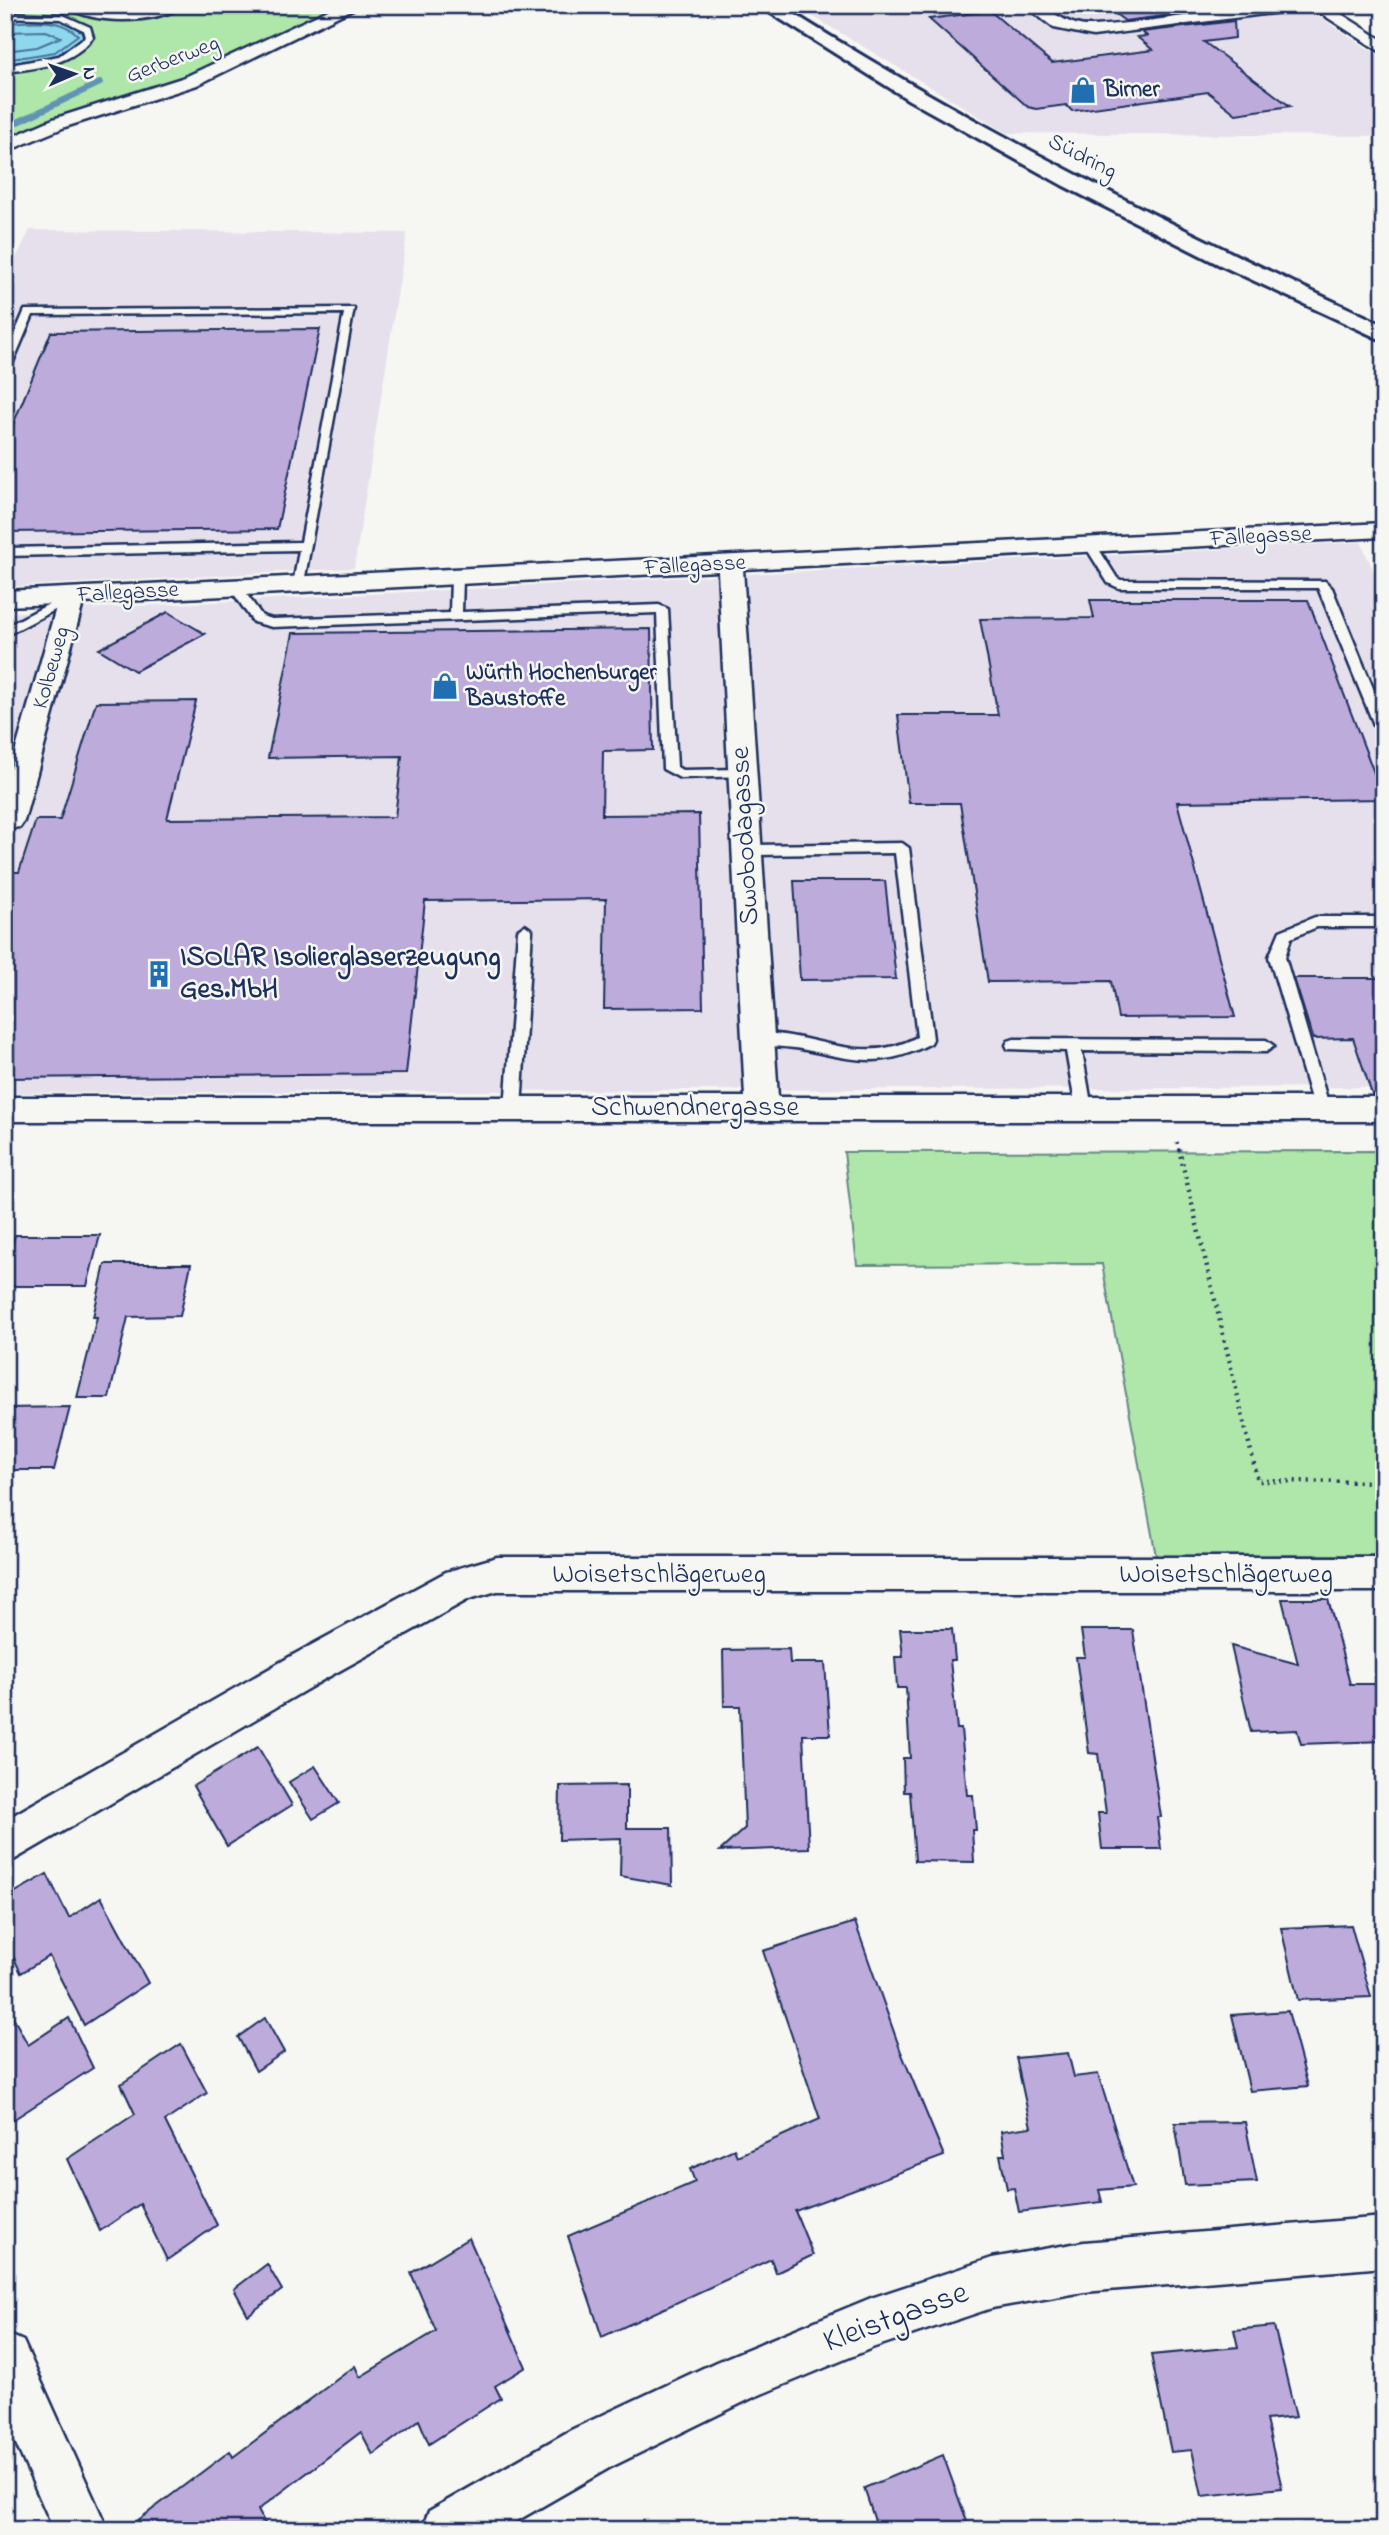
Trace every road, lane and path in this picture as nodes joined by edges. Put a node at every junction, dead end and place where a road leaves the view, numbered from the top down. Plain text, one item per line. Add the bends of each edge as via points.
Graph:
1 (39, 5) edge
2 (67, 5) edge
3 (182, 5) edge
4 (353, 5) edge
5 (767, 5) edge
6 (1032, 5) edge
7 (1296, 5) edge
8 (1316, 5) edge
9 (21, 14) junction
10 (5, 15) edge
11 (1384, 49) edge
12 (5, 69) edge
13 (5, 147) edge
14 (1384, 334) edge
15 (5, 369) edge
16 (1382, 535) edge
17 (306, 546) junction
18 (1091, 546) junction
19 (5, 552) edge
20 (730, 564) junction
21 (457, 577) junction
22 (299, 585) junction
23 (236, 588) junction
24 (72, 596) junction
25 (5, 599) edge
26 (456, 616) junction
27 (5, 632) edge
28 (1364, 683) junction
29 (1384, 683) edge
30 (1384, 732) edge
31 (742, 773) junction
32 (10, 821) dead end
33 (747, 850) junction
34 (1384, 922) edge
35 (525, 930) dead end
36 (758, 1039) junction
37 (1014, 1045) dead end
38 (1073, 1045) junction
39 (1266, 1046) dead end
40 (513, 1108) junction
41 (762, 1108) junction
42 (1084, 1108) junction
43 (5, 1109) edge
44 (1170, 1109) junction
45 (1322, 1109) junction
46 (1384, 1109) edge
47 (1384, 1482) edge
48 (1384, 1573) edge
49 (5, 1844) edge
50 (1384, 2242) edge
51 (11, 2390) edge
52 (81, 2530) edge
53 (447, 2530) edge

1 - 9 lane
2 - 3 lane via 114,16
4 - 13 street, Gerberweg via 191,81 59,124
5 - 14 main road, Südring via 877,73 1041,164
6 - 7 street via 1056,25 1093,31
8 - 11 street
9 - 10 lane
9 - 12 lane via 78,22 89,37 83,46 52,61
15 - 17 lane via 29,312 350,310
16 - 18 street, Fallegasse
17 - 19 lane
17 - 22 lane
18 - 20 street, Fallegasse
18 - 28 lane via 1119,584 1321,584
20 - 21 street, Fallegasse
20 - 31 street, Swobodagasse
21 - 22 street, Fallegasse
21 - 26 lane
22 - 23 street, Fallegasse
23 - 24 street, Fallegasse
23 - 26 lane via 257,618 272,624
24 - 25 street, Fallegasse
24 - 27 lane
24 - 32 street, Kolbeweg
26 - 31 lane via 659,609 664,612 670,769 680,774
28 - 29 lane
28 - 30 lane
31 - 33 street, Swobodagasse
33 - 36 street, Swobodagasse
33 - 36 lane via 902,848 925,1039 906,1053 867,1058 783,1038
34 - 45 lane via 1315,922 1285,935 1277,957
35 - 40 lane
36 - 41 street, Swobodagasse
37 - 38 lane
38 - 39 lane
38 - 42 lane
40 - 41 street, Schwendnergasse
40 - 43 street, Schwendnergasse
41 - 42 street, Schwendnergasse
42 - 44 street, Schwendnergasse
44 - 45 street, Schwendnergasse
44 - 47 path via 1258,1481
45 - 46 street, Schwendnergasse
48 - 49 street, Woisetschlägerweg via 497,1574 448,1591 307,1668
50 - 53 street, Kleistgasse via 1084,2267 992,2283 871,2323 734,2380 590,2449
51 - 52 street

